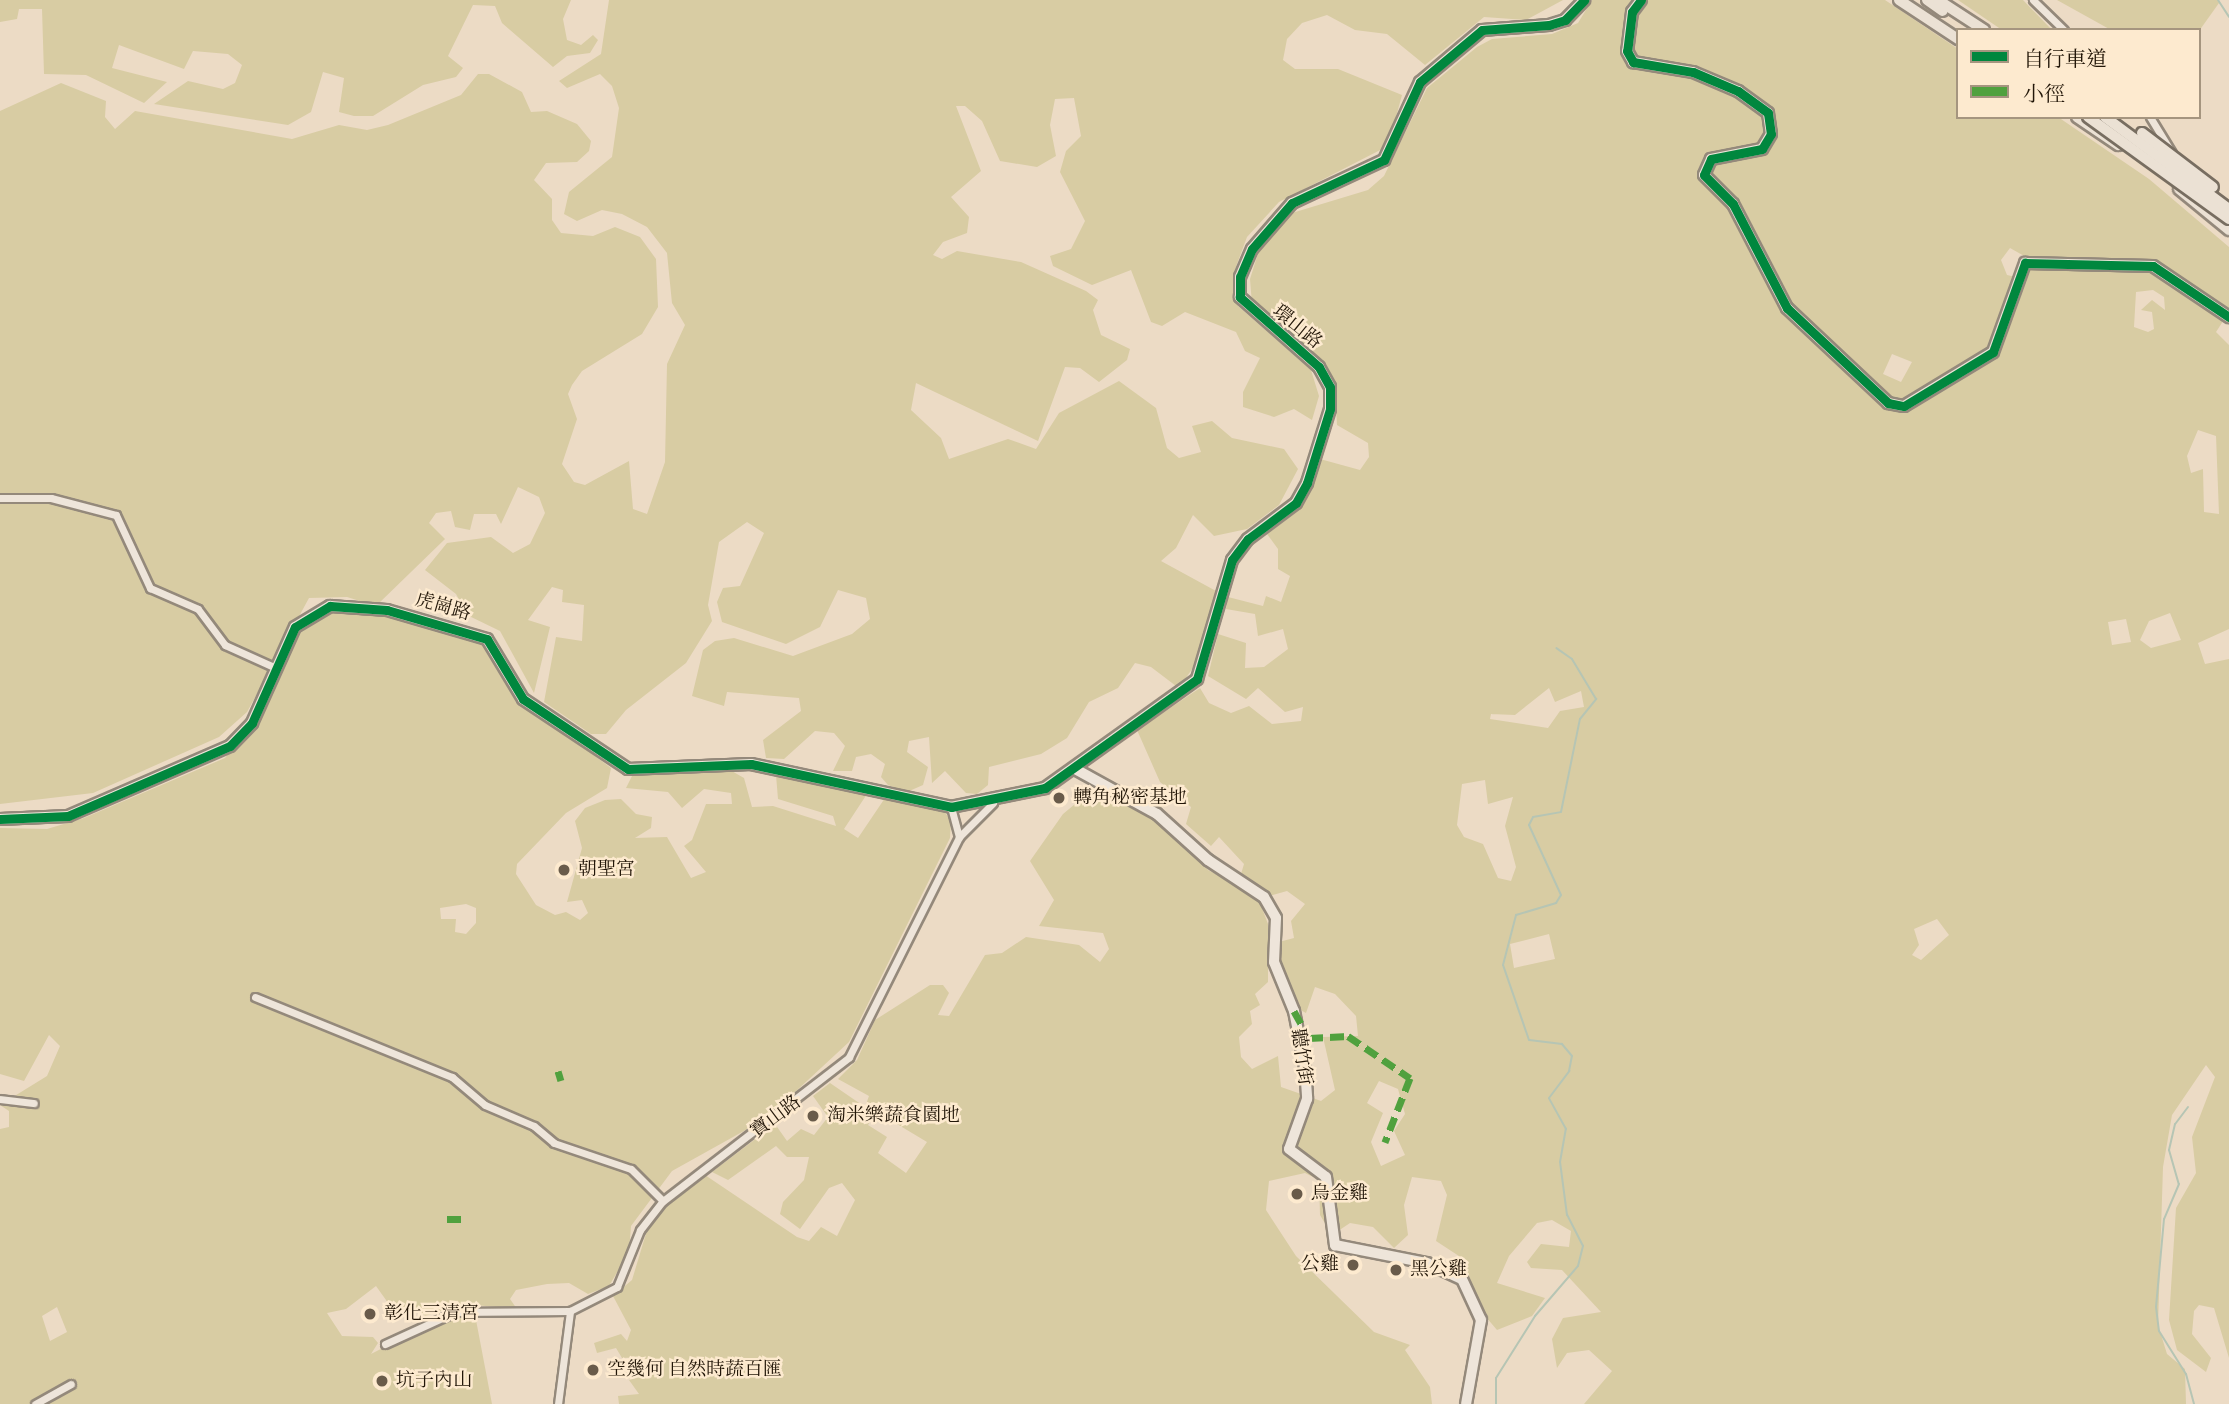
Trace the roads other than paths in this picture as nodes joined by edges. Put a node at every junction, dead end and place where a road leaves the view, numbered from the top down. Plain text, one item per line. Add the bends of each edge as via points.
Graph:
1 (1584, 0) edge
2 (1641, 0) edge
3 (1899, 0) edge
4 (1909, 0) edge
5 (1927, 0) edge
6 (1938, 0) edge
7 (2033, 0) edge
8 (1969, 28) edge
9 (1981, 28) edge
10 (2062, 28) edge
11 (1956, 31) edge
12 (1956, 38) edge
13 (2080, 119) edge
14 (2091, 119) edge
15 (2108, 119) edge
16 (2121, 119) edge
17 (2151, 119) edge
18 (2229, 199) edge
19 (2229, 209) edge
20 (2229, 220) edge
21 (2229, 230) edge
22 (2229, 317) edge
23 (0, 498) edge
24 (276, 668) junction
25 (1077, 770) junction
26 (993, 803) junction
27 (951, 807) junction
28 (0, 819) edge
29 (959, 837) junction
30 (255, 997) dead end
31 (0, 1098) edge
32 (34, 1103) dead end
33 (663, 1201) junction
34 (570, 1311) junction
35 (385, 1344) dead end
36 (71, 1384) dead end
37 (35, 1404) edge
38 (558, 1404) edge
39 (1466, 1404) edge

1 - 25 main road, 環山路 via 1565,20 1549,25 1482,30 1420,82 1384,160 1292,203 1252,249 1240,277 1240,297 1319,367 1330,387 1330,409 1307,484 1296,503 1248,539 1232,560 1197,679
2 - 22 main road via 1633,12 1627,51 1633,62 1693,72 1738,91 1768,113 1772,123 1762,149 1711,159 1704,175 1734,204 1787,308 1888,403 1904,406 1993,352 2025,263 2153,266
3 - 12 main road
4 - 11 main road
5 - 8 main road
6 - 9 main road
7 - 10 street
13 - 21 main road
14 - 20 main road, bridge
15 - 19 main road, bridge
16 - 18 main road, bridge
17 - 20 street via 2182,179
23 - 24 street via 51,498 116,515 150,588 198,609 225,645
24 - 27 main road, 虎崗路 via 295,627 318,608 387,610 487,639 523,699 618,765 647,771 751,764
24 - 28 main road, 虎崗路 via 252,723 208,759 68,816
25 - 26 main road, 環山路 via 1045,788
25 - 39 main road, 聽竹街 via 1157,814 1208,860 1264,897 1276,918 1274,962 1294,1011 1305,1067 1307,1099 1290,1149 1326,1177 1335,1245 1427,1263 1462,1279 1482,1320
26 - 27 main road, 環山路
26 - 29 street, 寶山路
27 - 29 street
29 - 33 street, 寶山路 via 849,1057
30 - 33 street via 452,1077 485,1105 534,1126 554,1143 631,1169
31 - 32 street
33 - 34 street, 寶山路 via 640,1230 617,1287
34 - 35 street via 455,1312
34 - 38 street
36 - 37 street

